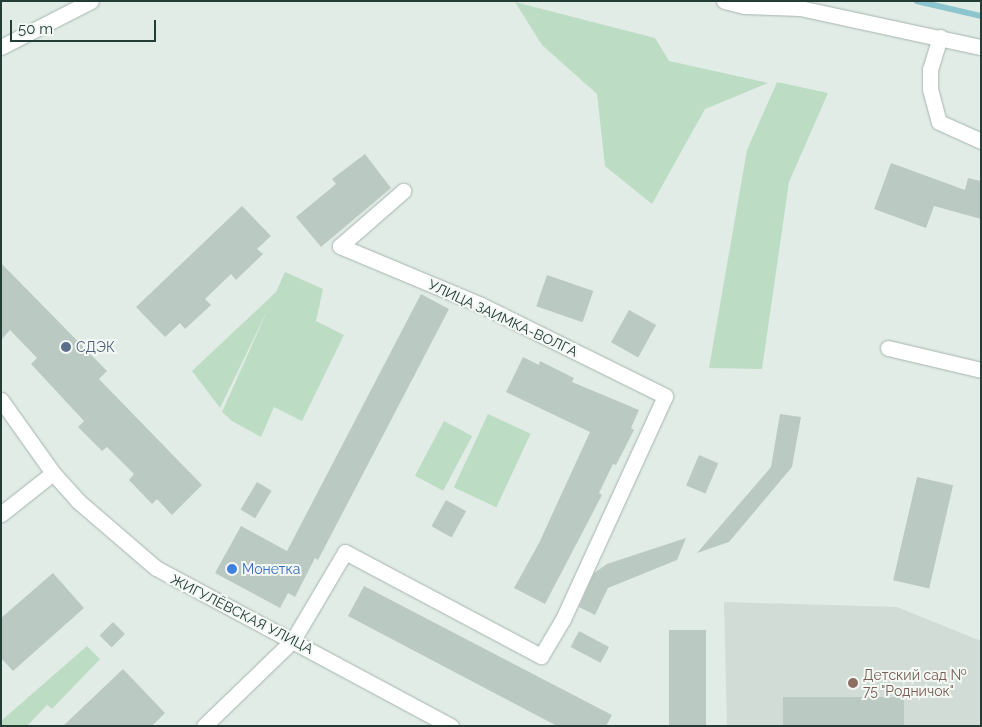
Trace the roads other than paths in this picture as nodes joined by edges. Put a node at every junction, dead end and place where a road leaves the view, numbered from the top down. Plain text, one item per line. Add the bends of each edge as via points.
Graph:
1 (91, 1) edge
2 (724, 1) edge
3 (940, 37) junction
4 (1, 47) edge
5 (981, 47) edge
6 (981, 140) edge
7 (403, 190) dead end
8 (888, 348) dead end
9 (981, 370) edge
10 (1, 400) edge
11 (53, 473) junction
12 (1, 514) edge
13 (293, 640) junction
14 (204, 726) edge
15 (451, 726) edge

1 - 4 street
2 - 3 street via 800,8
3 - 5 street
3 - 6 street via 930,69 930,89 939,122
7 - 13 street, УЛИЦА ЗАИМКА-ВОЛГА via 340,246 481,306 665,396 563,619 542,656 345,552
8 - 9 street
10 - 11 street, ЖИГУЛЁВСКАЯ УЛИЦА
11 - 12 street
11 - 13 street, ЖИГУЛЁВСКАЯ УЛИЦА via 106,528 156,568 238,615
13 - 14 street
13 - 15 street, ЖИГУЛЁВСКАЯ УЛИЦА

